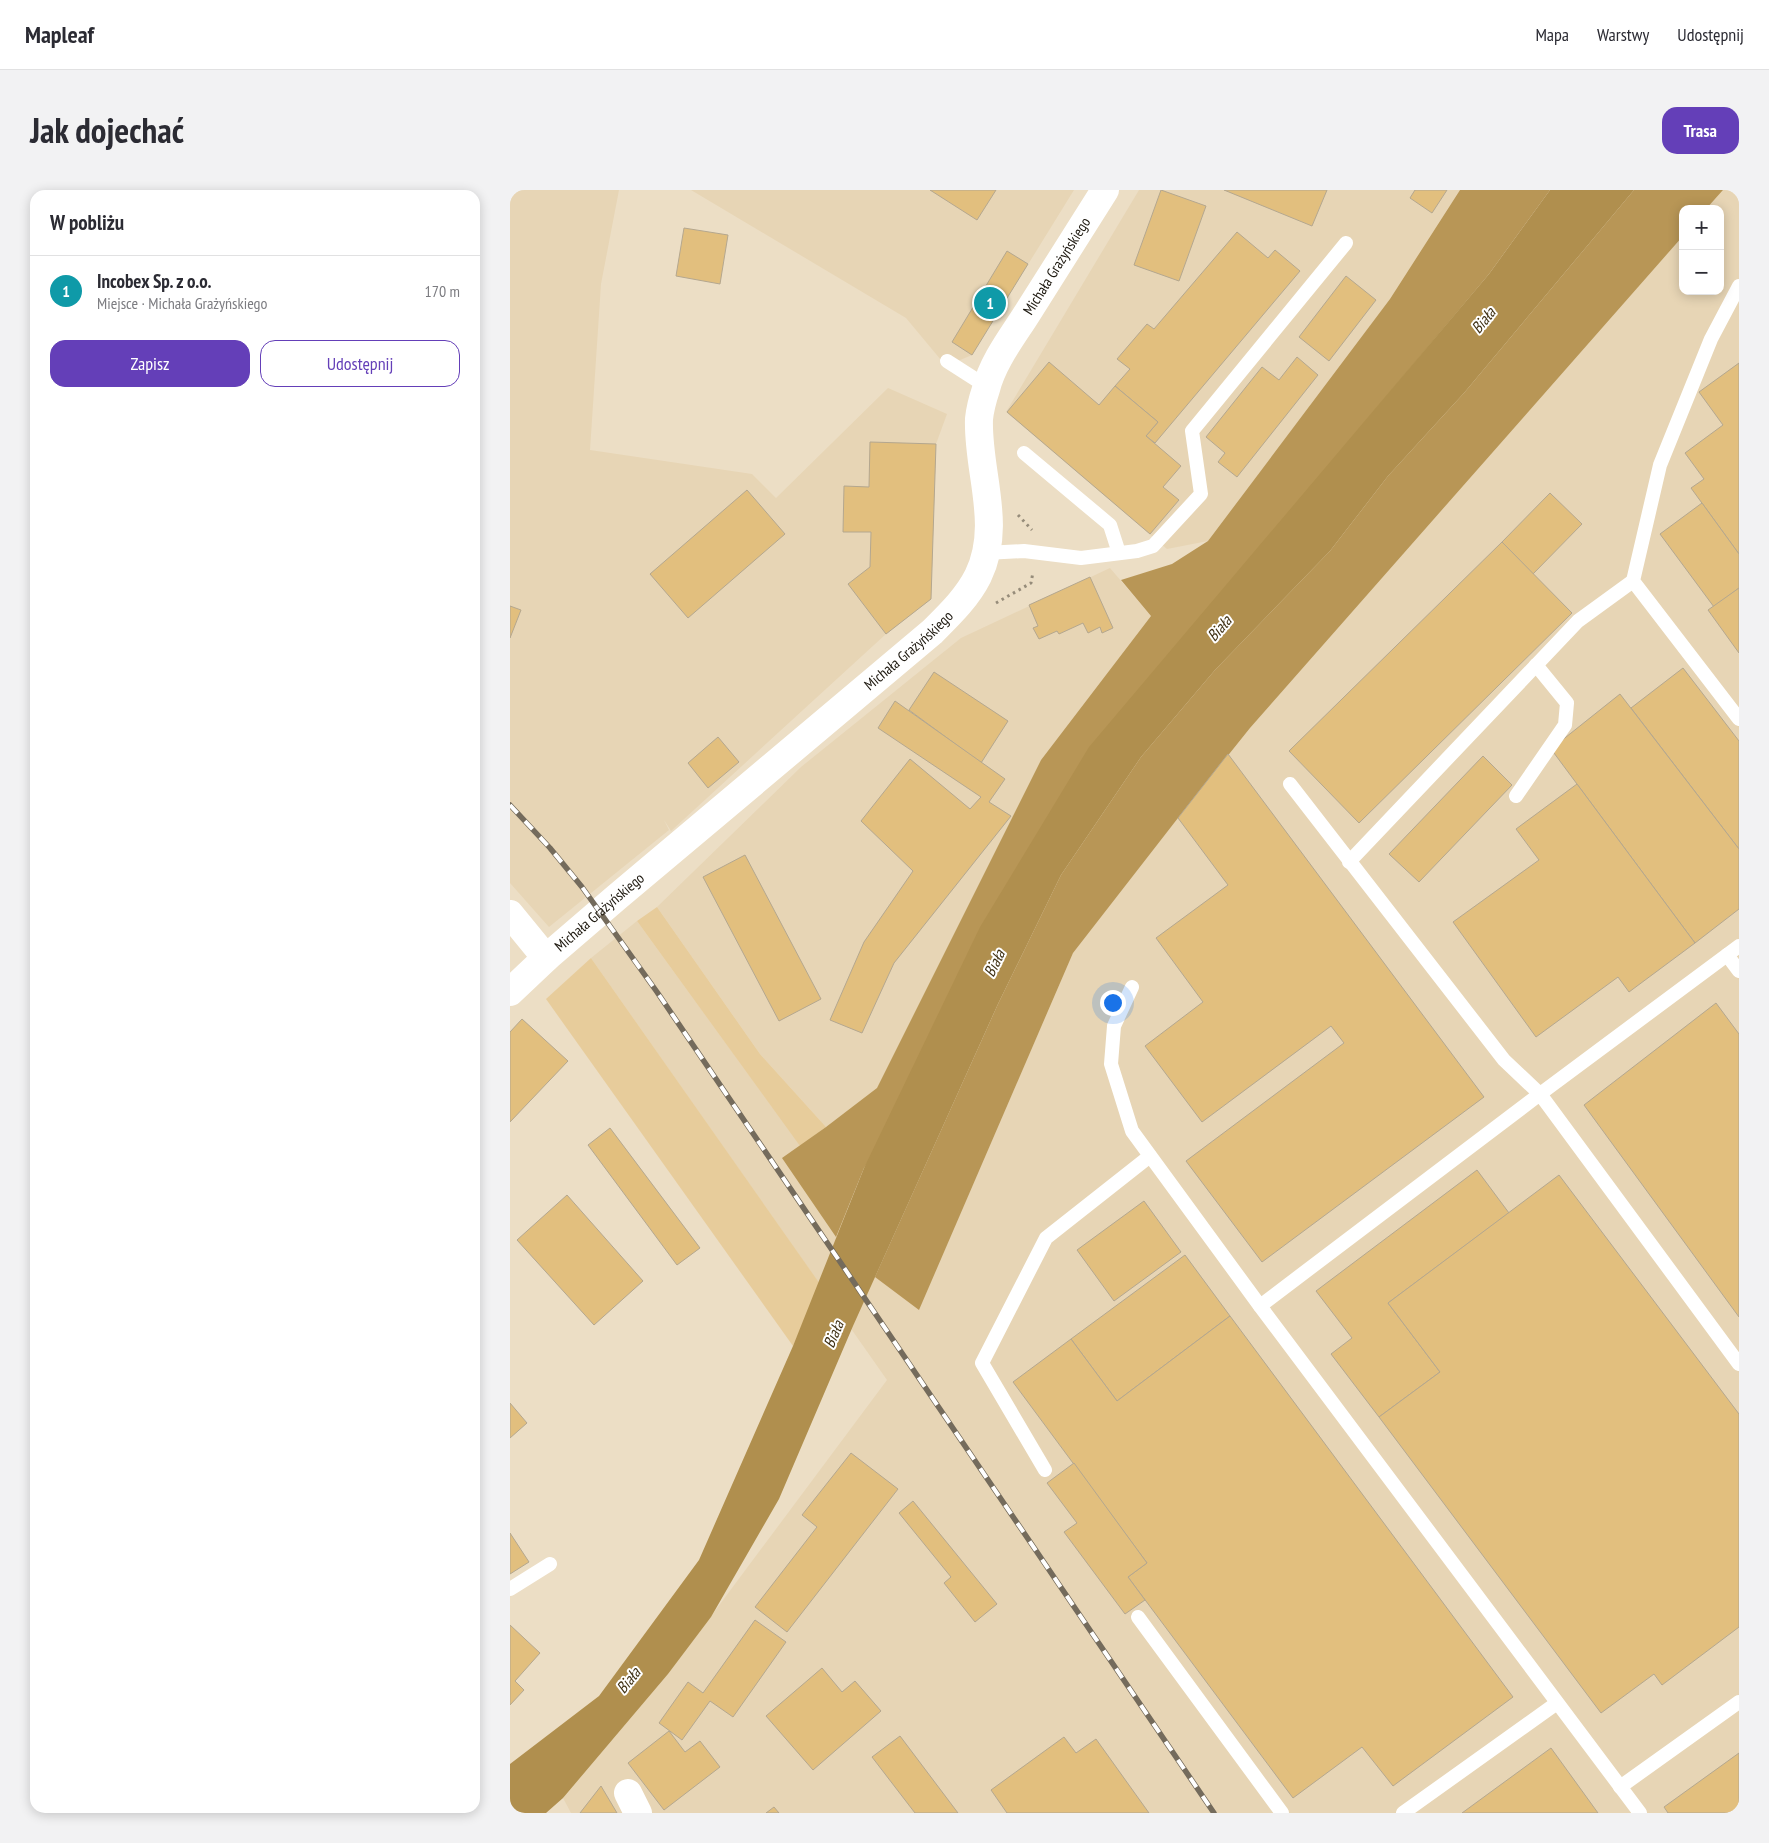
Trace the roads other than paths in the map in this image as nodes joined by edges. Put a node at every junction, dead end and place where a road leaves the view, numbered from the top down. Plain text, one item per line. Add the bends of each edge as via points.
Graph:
1 (1105, 190) edge
2 (1346, 243) dead end
3 (1739, 286) edge
4 (947, 361) dead end
5 (986, 386) junction
6 (1024, 453) dead end
7 (985, 553) junction
8 (1119, 553) junction
9 (1633, 581) junction
10 (1536, 665) junction
11 (1739, 719) edge
12 (1290, 784) dead end
13 (1516, 796) dead end
14 (1349, 862) junction
15 (510, 914) edge
16 (1739, 946) edge
17 (1727, 955) junction
18 (546, 958) junction
19 (1739, 971) edge
20 (1132, 987) dead end
21 (510, 992) edge
22 (1540, 1094) junction
23 (1150, 1156) junction
24 (1260, 1306) junction
25 (1739, 1364) edge
26 (1045, 1470) dead end
27 (550, 1564) dead end
28 (510, 1589) edge
29 (1138, 1617) dead end
30 (1739, 1702) edge
31 (1557, 1703) junction
32 (1620, 1787) junction
33 (1282, 1813) edge
34 (1403, 1813) edge
35 (1640, 1813) edge

1 - 5 street, Michała Grażyńskiego via 1001,355
2 - 8 lane via 1192,431 1201,494 1153,546
3 - 9 lane via 1711,340 1660,465
4 - 5 lane
5 - 7 street, Michała Grażyńskiego via 979,417 989,504
6 - 8 lane via 1110,525
7 - 8 lane via 1024,551 1081,558
7 - 18 street, Michała Grażyńskiego via 978,576 964,597 932,632
9 - 10 lane via 1578,621
9 - 11 lane
10 - 13 lane via 1567,703 1565,725
10 - 14 lane
12 - 14 lane
14 - 22 lane via 1504,1060
15 - 18 street
16 - 17 lane
17 - 19 lane
17 - 22 lane
18 - 21 street, Michała Grażyńskiego
20 - 23 lane via 1114,1026 1111,1064 1132,1131
22 - 24 lane
22 - 25 lane
23 - 24 lane
23 - 26 lane via 1046,1238 982,1363
24 - 31 lane
27 - 28 lane
29 - 33 lane
30 - 32 lane
31 - 32 lane
31 - 34 lane
32 - 35 lane

